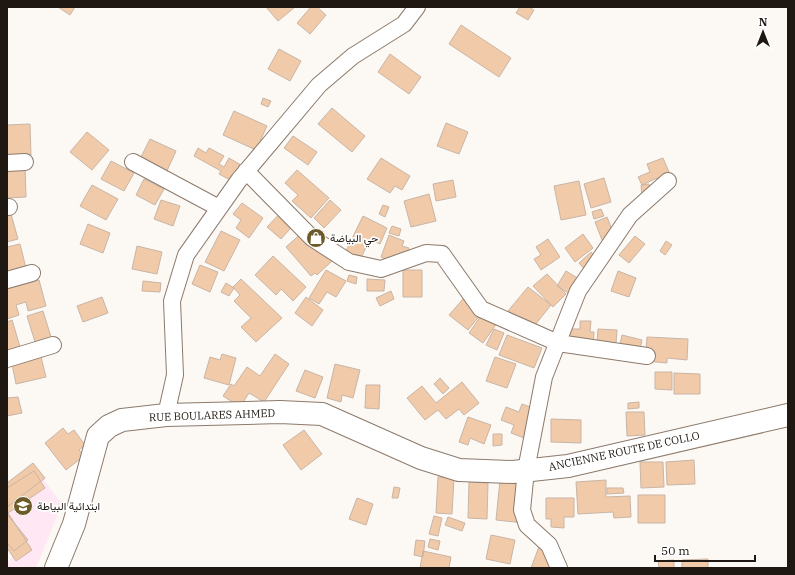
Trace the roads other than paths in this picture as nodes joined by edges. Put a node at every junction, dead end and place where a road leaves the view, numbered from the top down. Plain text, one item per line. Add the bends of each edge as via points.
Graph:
1 (417, 7) edge
2 (25, 162) dead end
3 (133, 162) dead end
4 (7, 163) edge
5 (246, 171) junction
6 (668, 181) dead end
7 (218, 208) junction
8 (32, 273) dead end
9 (7, 280) edge
10 (558, 343) junction
11 (53, 345) dead end
12 (647, 356) dead end
13 (7, 359) edge
14 (166, 415) junction
15 (788, 415) edge
16 (459, 470) joint
17 (526, 470) junction
18 (56, 568) edge
19 (559, 568) edge

1 - 5 street via 404,24 353,56 319,85
2 - 4 street
3 - 7 street
5 - 7 street
5 - 10 street via 312,238 349,262 381,269 426,253 442,254 481,309
6 - 10 street via 630,215 582,285
7 - 14 street via 186,255 172,301 175,375
8 - 9 street
10 - 12 street
10 - 17 street via 544,377
11 - 13 street
14 - 16 main road, RUE BOULARES AHMED via 280,412 322,414 421,458
14 - 18 main road, RUE BOULARES AHMED via 122,420 109,426 98,436 74,524
15 - 17 main road, ANCIENNE ROUTE DE COLLO via 568,466
16 - 17 main road, ANCIENNE ROUTE DE COLLO
17 - 19 street via 522,510 527,525 549,545

